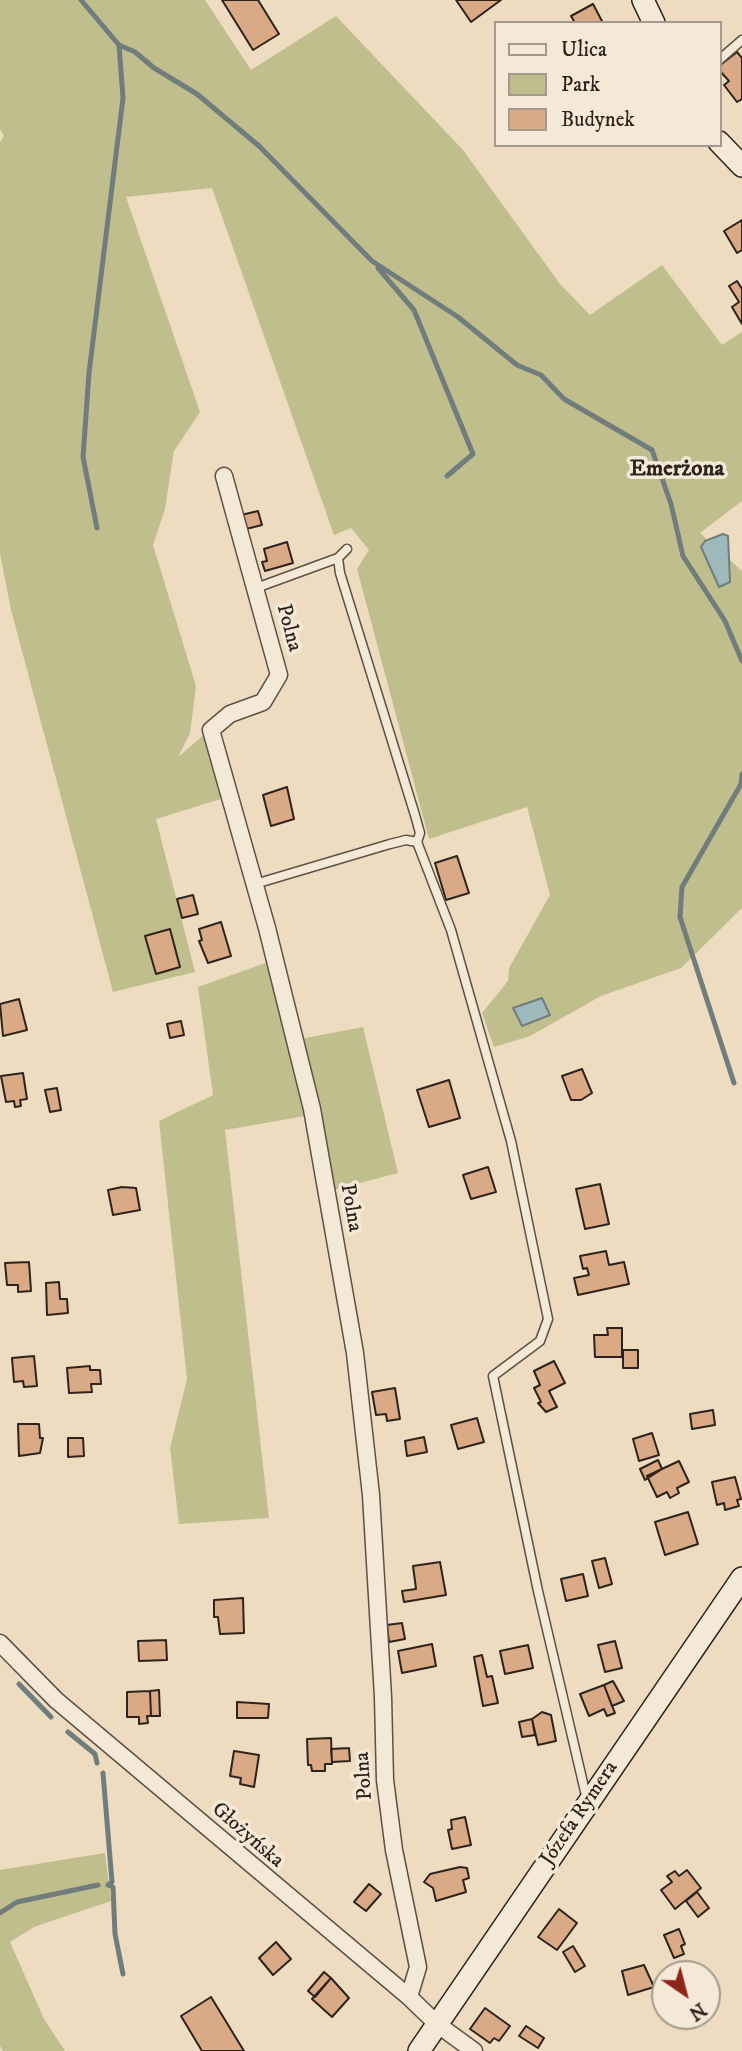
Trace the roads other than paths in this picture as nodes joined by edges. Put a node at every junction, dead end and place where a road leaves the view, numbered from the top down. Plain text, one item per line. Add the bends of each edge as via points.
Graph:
1 (643, 0) edge
2 (653, 21) edge
3 (742, 40) edge
4 (721, 58) edge
5 (721, 144) edge
6 (742, 166) edge
7 (224, 476) dead end
8 (347, 550) dead end
9 (338, 558) junction
10 (256, 587) junction
11 (417, 842) junction
12 (255, 884) junction
13 (742, 1578) edge
14 (0, 1643) edge
15 (587, 1803) junction
16 (409, 1997) junction
17 (437, 2024) junction
18 (419, 2051) edge
19 (474, 2051) edge

1 - 2 street
3 - 4 lane
5 - 6 street
7 - 10 street, Polna
8 - 9 lane
9 - 10 lane
9 - 11 lane via 415,815 420,833
10 - 12 street, Polna via 279,675 263,702 230,714 211,730
11 - 12 lane via 390,844
11 - 15 lane via 451,930 511,1141 548,1318 540,1341 493,1376
12 - 16 street, Polna via 312,1109 355,1353 371,1495 385,1780 418,1966
13 - 15 street, Józefa Rymera
14 - 16 street, Głożyńska via 56,1700
15 - 17 street, Józefa Rymera
16 - 17 street, Głożyńska
17 - 18 street, Józefa Rymera
17 - 19 street, Głożyńska

